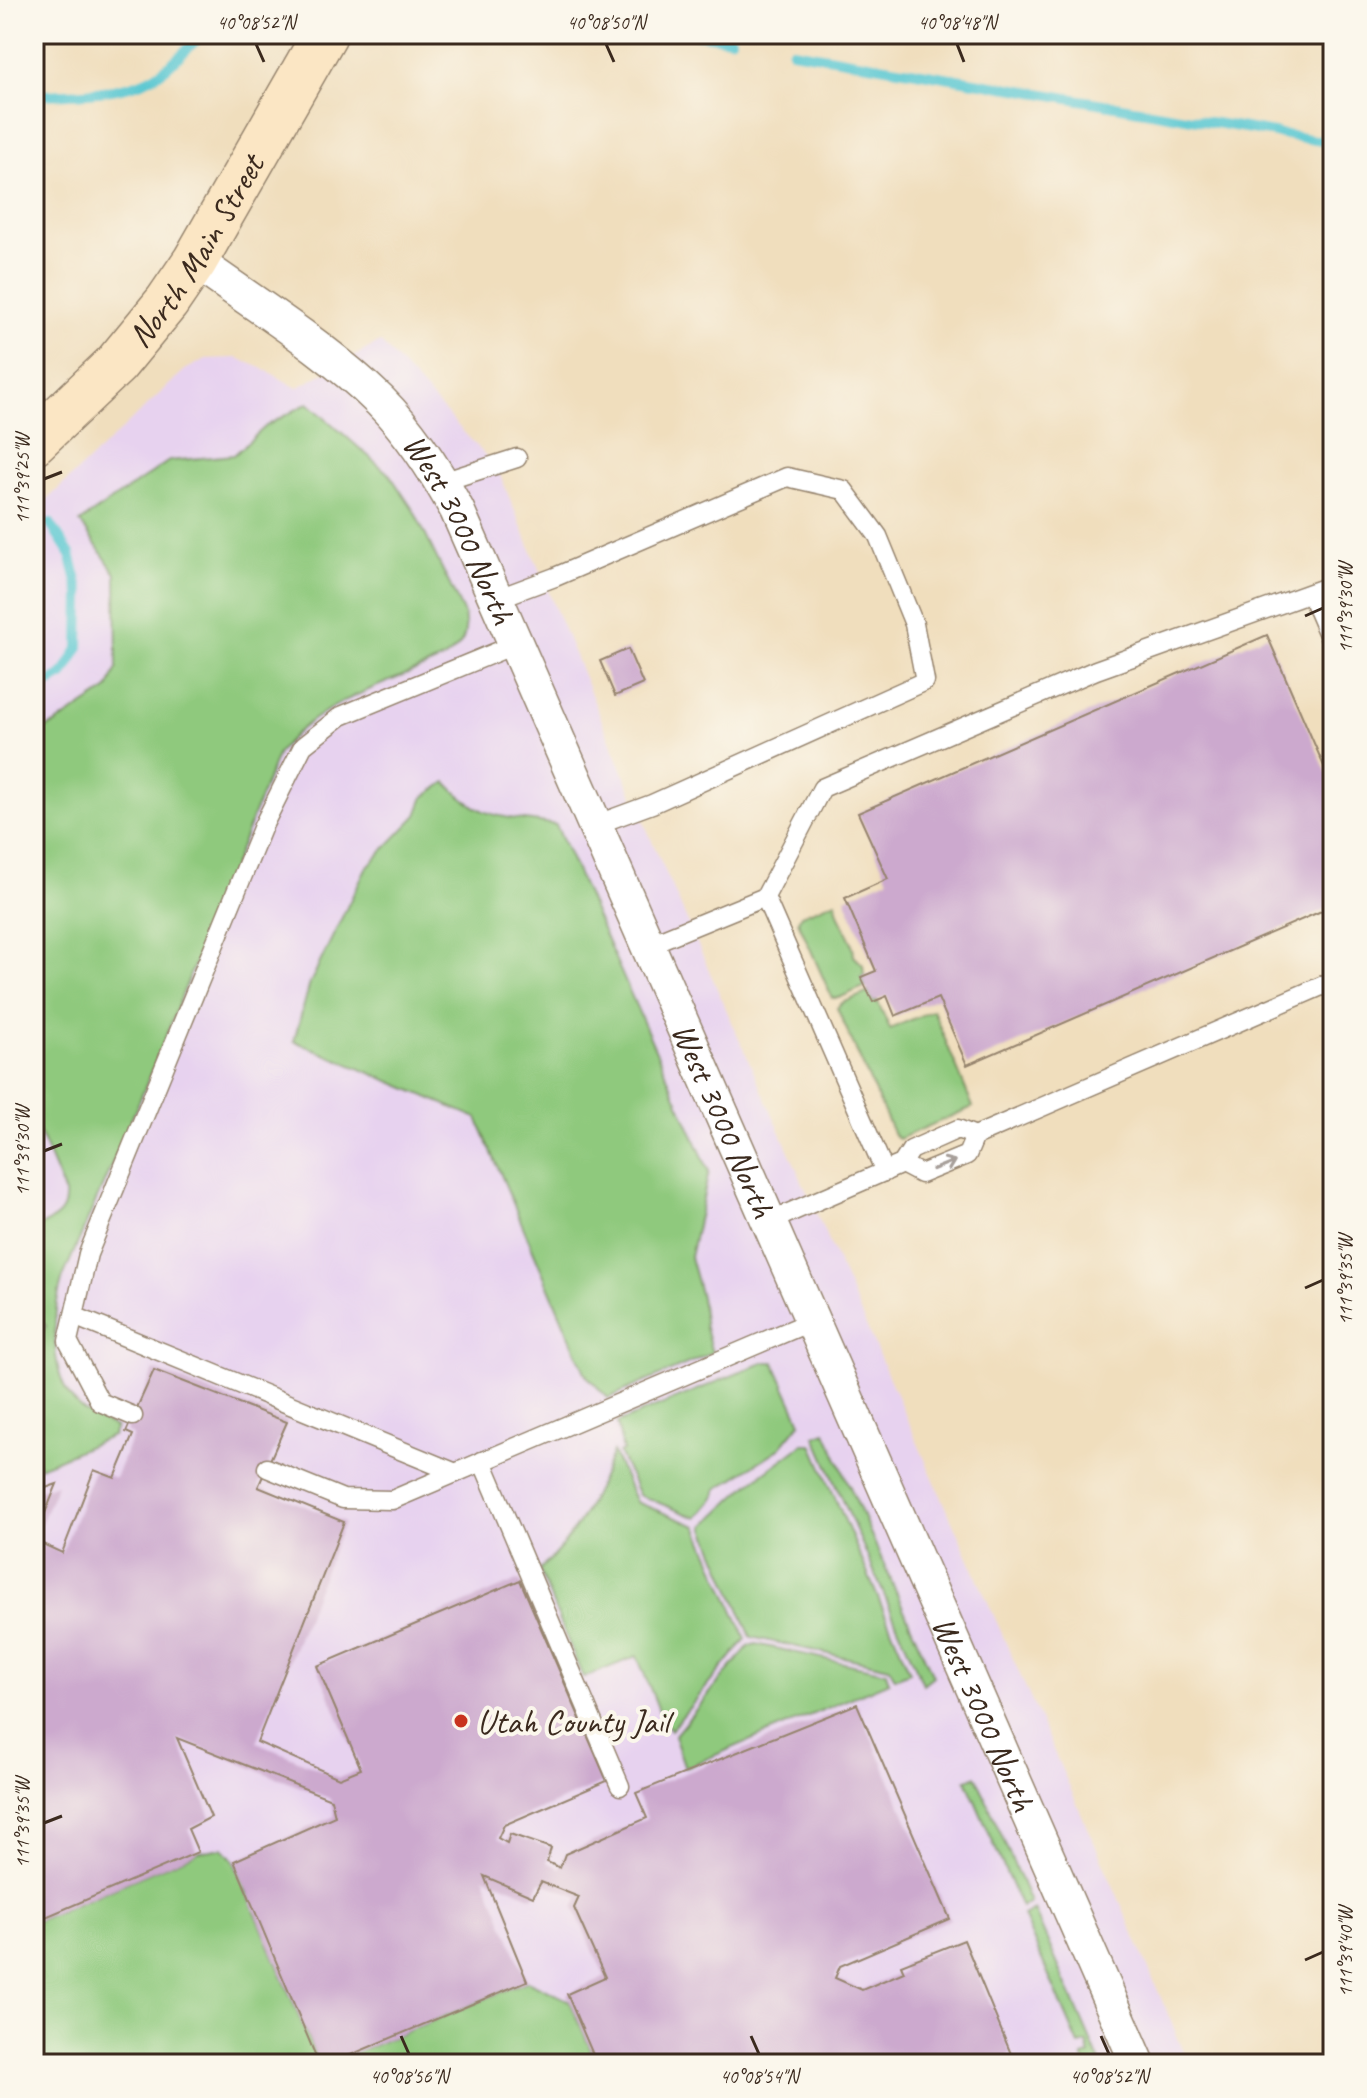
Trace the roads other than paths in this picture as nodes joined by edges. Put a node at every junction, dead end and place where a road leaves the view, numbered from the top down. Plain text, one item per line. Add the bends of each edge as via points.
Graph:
1 (325, 34) edge
2 (195, 261) junction
3 (34, 442) edge
4 (517, 458) dead end
5 (442, 482) junction
6 (1333, 585) edge
7 (1311, 595) junction
8 (496, 599) junction
9 (516, 644) junction
10 (1333, 646) edge
11 (595, 825) junction
12 (765, 897) junction
13 (648, 945) junction
14 (1333, 981) edge
15 (975, 1136) junction
16 (893, 1168) junction
17 (768, 1222) junction
18 (74, 1316) junction
19 (812, 1321) junction
20 (133, 1416) dead end
21 (482, 1461) junction
22 (267, 1468) dead end
23 (456, 1473) junction
24 (620, 1786) dead end
25 (1138, 2064) edge

1 - 2 street, North Main Street
2 - 3 street, North Main Street via 116,364
2 - 5 street, West 3000 North via 356,379 405,430
4 - 5 lane
5 - 8 street, West 3000 North
6 - 7 lane
7 - 10 lane
7 - 12 lane via 1096,670 822,788
8 - 9 street, West 3000 North
8 - 11 lane via 787,477 844,490 878,536 914,624 925,681
9 - 11 street, West 3000 North
9 - 18 lane via 341,716 303,746 263,826 88,1254
11 - 13 street, West 3000 North
12 - 13 lane
12 - 16 lane
13 - 17 street, West 3000 North
14 - 15 lane
15 - 16 lane via 958,1129 911,1150
16 -> 15 lane via 921,1174 967,1155
16 - 17 lane
17 - 19 street, West 3000 North
18 - 20 lane via 68,1341 100,1402
18 - 23 lane
19 - 21 lane
19 - 25 street, West 3000 North
21 - 23 lane
21 - 24 lane
22 - 23 lane via 343,1499 392,1500

